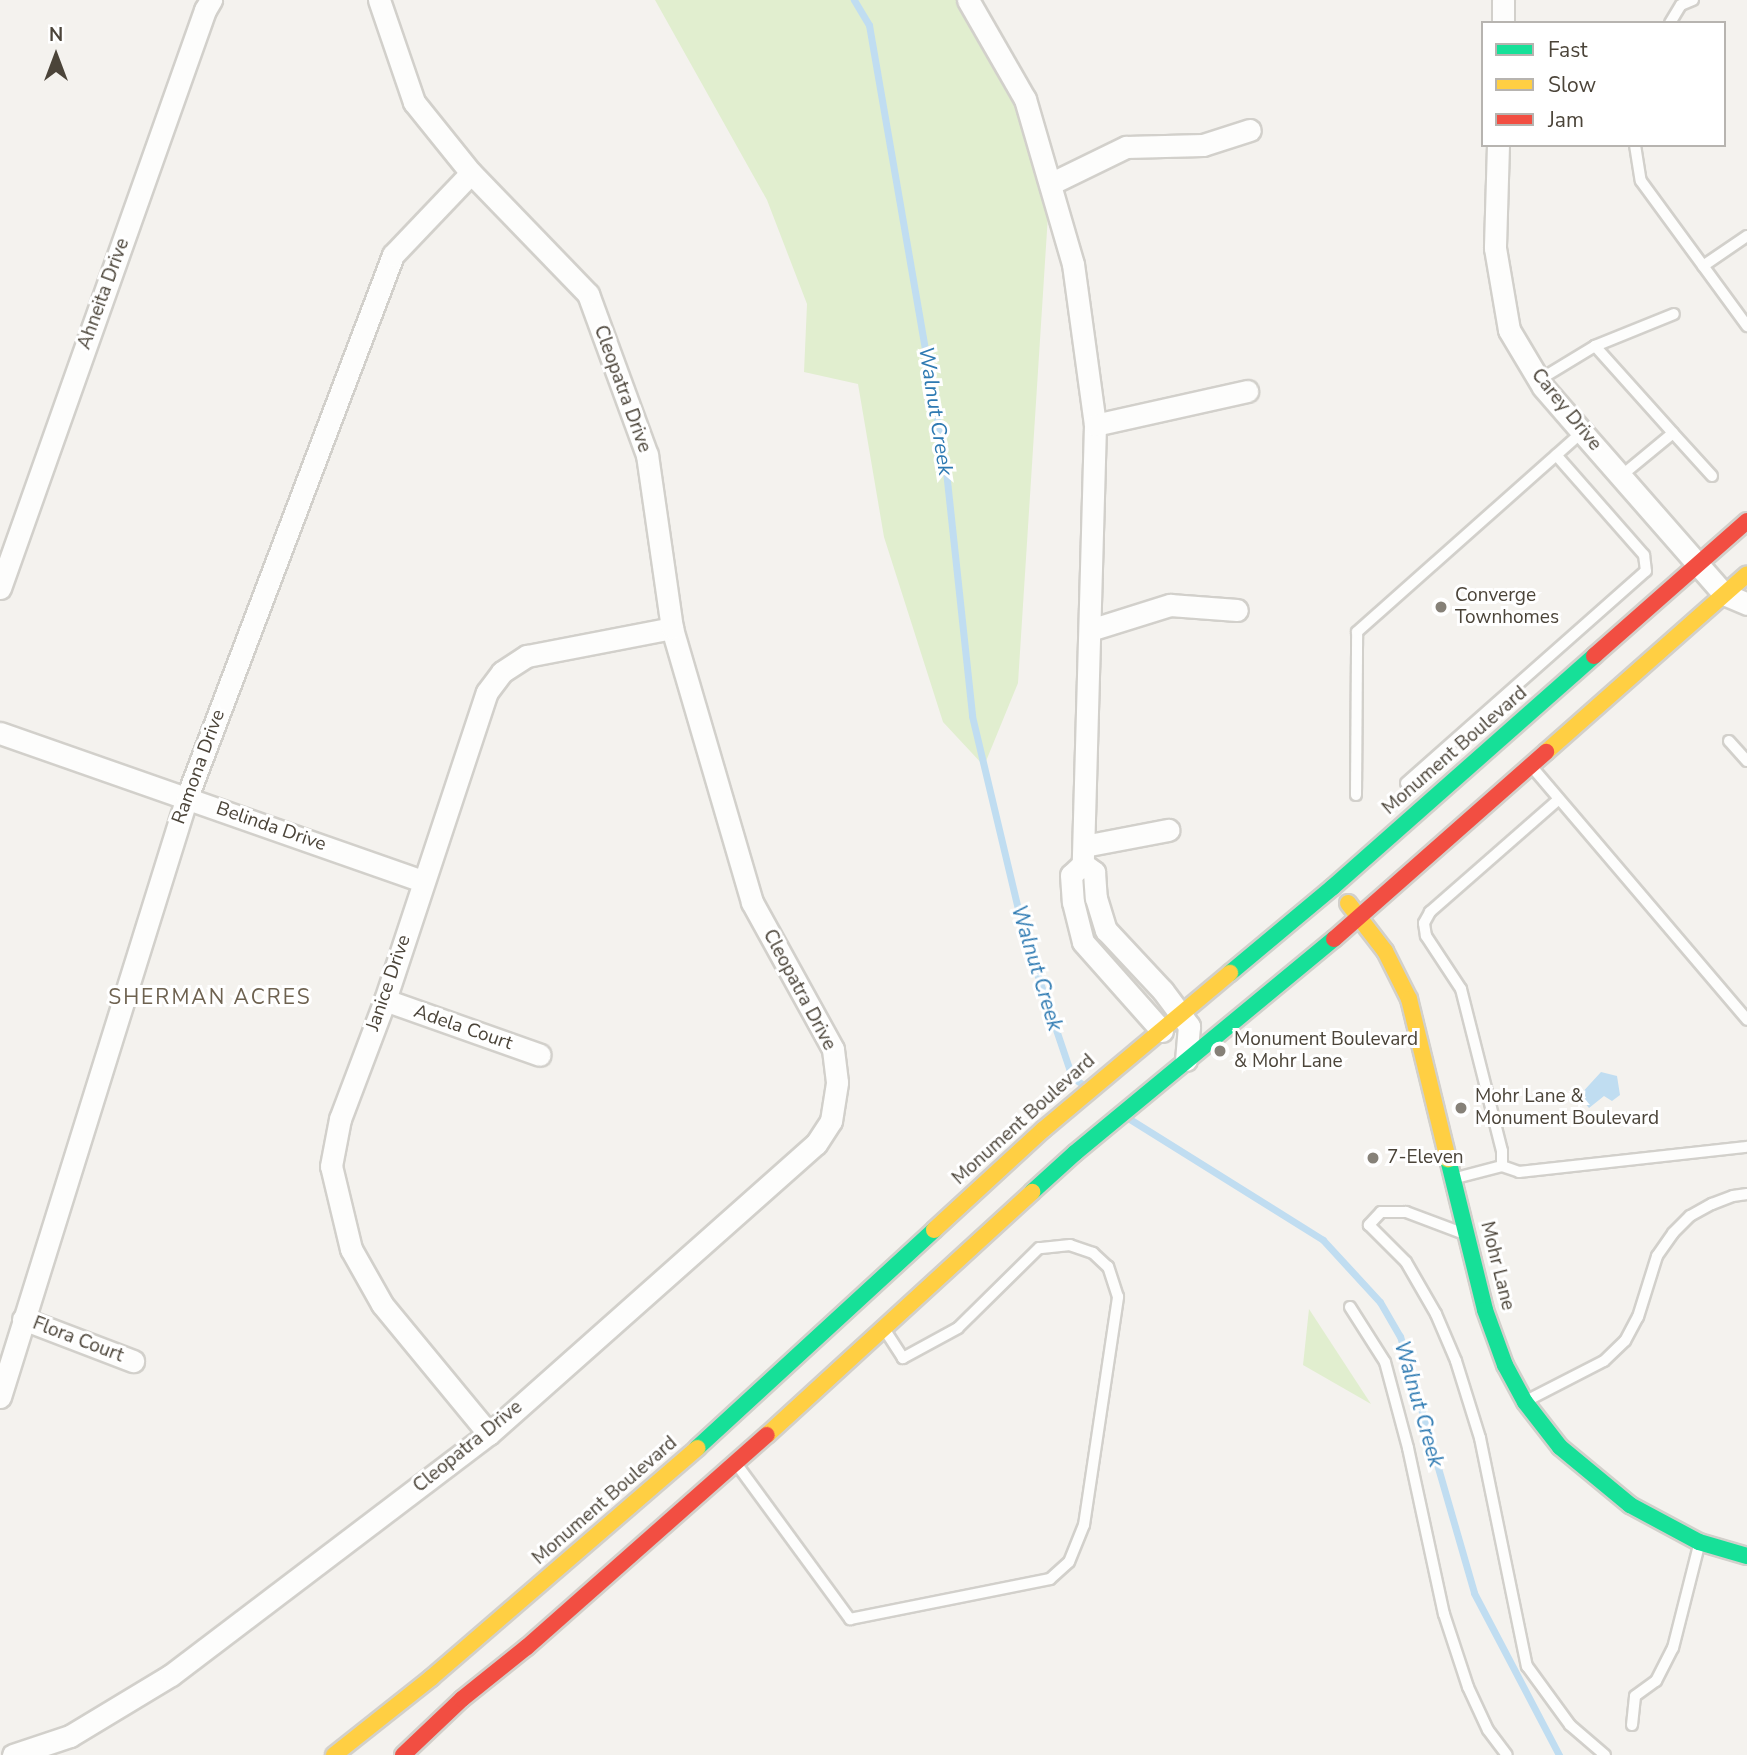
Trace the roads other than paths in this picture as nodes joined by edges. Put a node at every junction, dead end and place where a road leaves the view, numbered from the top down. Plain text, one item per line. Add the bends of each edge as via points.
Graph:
1 (211, 0) edge
2 (379, 0) edge
3 (968, 0) edge
4 (1503, 0) edge
5 (1693, 0) edge
6 (1503, 21) edge
7 (1671, 21) edge
8 (1250, 130) dead end
9 (1498, 147) edge
10 (1635, 147) edge
11 (471, 173) junction
12 (1050, 184) junction
13 (1747, 236) edge
14 (1703, 266) junction
15 (1674, 314) dead end
16 (1747, 326) edge
17 (1595, 346) junction
18 (1539, 380) junction
19 (1247, 391) dead end
20 (1095, 425) junction
21 (1582, 432) junction
22 (1673, 433) junction
23 (1556, 456) junction
24 (1621, 476) junction
25 (1712, 476) dead end
26 (1747, 521) edge
27 (1699, 565) junction
28 (1747, 575) edge
29 (0, 589) edge
30 (1724, 594) junction
31 (1747, 604) edge
32 (1237, 610) dead end
33 (672, 628) junction
34 (1090, 630) junction
35 (0, 733) edge
36 (1729, 741) dead end
37 (1747, 761) edge
38 (1532, 767) junction
39 (1406, 783) dead end
40 (1356, 794) dead end
41 (187, 797) junction
42 (1559, 799) junction
43 (1168, 830) dead end
44 (1083, 855) junction
45 (423, 881) junction
46 (1333, 887) junction
47 (1361, 917) junction
48 (385, 1000) junction
49 (1180, 1013) junction
50 (1747, 1020) edge
51 (1162, 1031) junction
52 (540, 1055) dead end
53 (1186, 1060) junction
54 (1747, 1147) edge
55 (1502, 1166) junction
56 (1455, 1178) junction
57 (1747, 1194) edge
58 (1467, 1235) junction
59 (1350, 1307) dead end
60 (23, 1319) junction
61 (883, 1327) junction
62 (133, 1361) dead end
63 (0, 1397) edge
64 (1525, 1402) junction
65 (489, 1434) junction
66 (736, 1464) junction
67 (1699, 1542) junction
68 (1747, 1556) edge
69 (1632, 1725) dead end
70 (13, 1755) edge
71 (334, 1755) edge
72 (403, 1755) edge
73 (1507, 1755) edge
74 (1605, 1755) edge

1 - 29 street, Ahneita Drive
2 - 11 street, Cleopatra Drive via 414,102
3 - 12 street via 1025,99
4 - 6 street
5 - 7 lane via 1681,5
8 - 12 street via 1203,145 1126,147
9 - 18 street, Carey Drive via 1495,248 1506,316 1509,330
10 - 14 lane via 1641,181
11 - 33 street, Cleopatra Drive via 588,294 647,455
11 - 41 street, Ramona Drive via 393,254
12 - 20 street via 1073,264
13 - 14 lane
14 - 16 lane
15 - 17 lane
17 - 18 lane
17 - 22 lane
18 - 21 street, Carey Drive
19 - 20 street
20 - 34 street
21 - 23 lane
21 - 24 street, Carey Drive
22 - 24 lane
22 - 25 lane
23 - 39 lane via 1644,555 1646,571
23 - 40 lane via 1357,632
24 - 27 street, Carey Drive
26 - 27 main road, Monument Boulevard
27 - 30 street, Carey Drive
27 - 46 main road, Monument Boulevard
28 - 30 main road
30 - 31 street
30 - 38 main road
32 - 34 street via 1170,605
33 - 45 street, Janice Drive via 527,656 502,672 487,692
33 - 65 street, Cleopatra Drive via 752,902 833,1049 837,1082 831,1121 817,1144
34 - 44 street
35 - 41 street, Belinda Drive
36 - 37 lane
38 - 42 lane
38 - 47 main road
41 - 45 street, Belinda Drive
41 - 60 street, Ramona Drive
42 - 50 lane
42 - 55 lane via 1430,912 1424,923 1426,936 1461,989
43 - 44 street
44 - 49 street via 1094,872 1106,929
44 - 51 street via 1071,875 1083,943
45 - 48 street, Janice Drive
46 - 47 main road, Mohr Lane
46 - 49 main road, Monument Boulevard
47 - 53 main road
47 - 56 main road, Mohr Lane via 1385,951 1409,999
48 - 52 street, Adela Court
48 - 65 street, Janice Drive via 340,1119 331,1166 339,1209 351,1249 382,1304
49 - 51 main road, Monument Boulevard
49 - 53 street via 1189,1026
51 - 71 main road, Monument Boulevard via 1044,1129 712,1435 431,1678
53 - 61 main road via 1075,1153
54 - 55 lane via 1519,1172
55 - 56 lane
56 - 58 main road, Mohr Lane
57 - 64 lane via 1701,1210 1673,1233 1657,1256 1639,1317 1625,1341 1604,1361
58 - 64 main road, Mohr Lane via 1485,1310 1505,1365
58 - 74 lane via 1406,1212 1381,1212 1369,1225 1406,1262 1456,1361 1480,1438 1527,1666 1570,1725
59 - 73 lane via 1385,1362 1444,1614 1468,1687 1488,1730
60 - 62 street, Flora Court
60 - 63 street, Ramona Drive
61 - 66 main road
61 - 66 lane via 903,1358 958,1328 1039,1248 1070,1245 1093,1253 1108,1267 1118,1297 1084,1525 1069,1562 1050,1578 850,1619
64 - 67 main road, Mohr Lane via 1587,1473 1639,1511
65 - 70 street, Cleopatra Drive via 172,1675 70,1736
66 - 72 main road
67 - 68 main road, Mohr Lane
67 - 69 lane via 1673,1648 1656,1681 1635,1696

